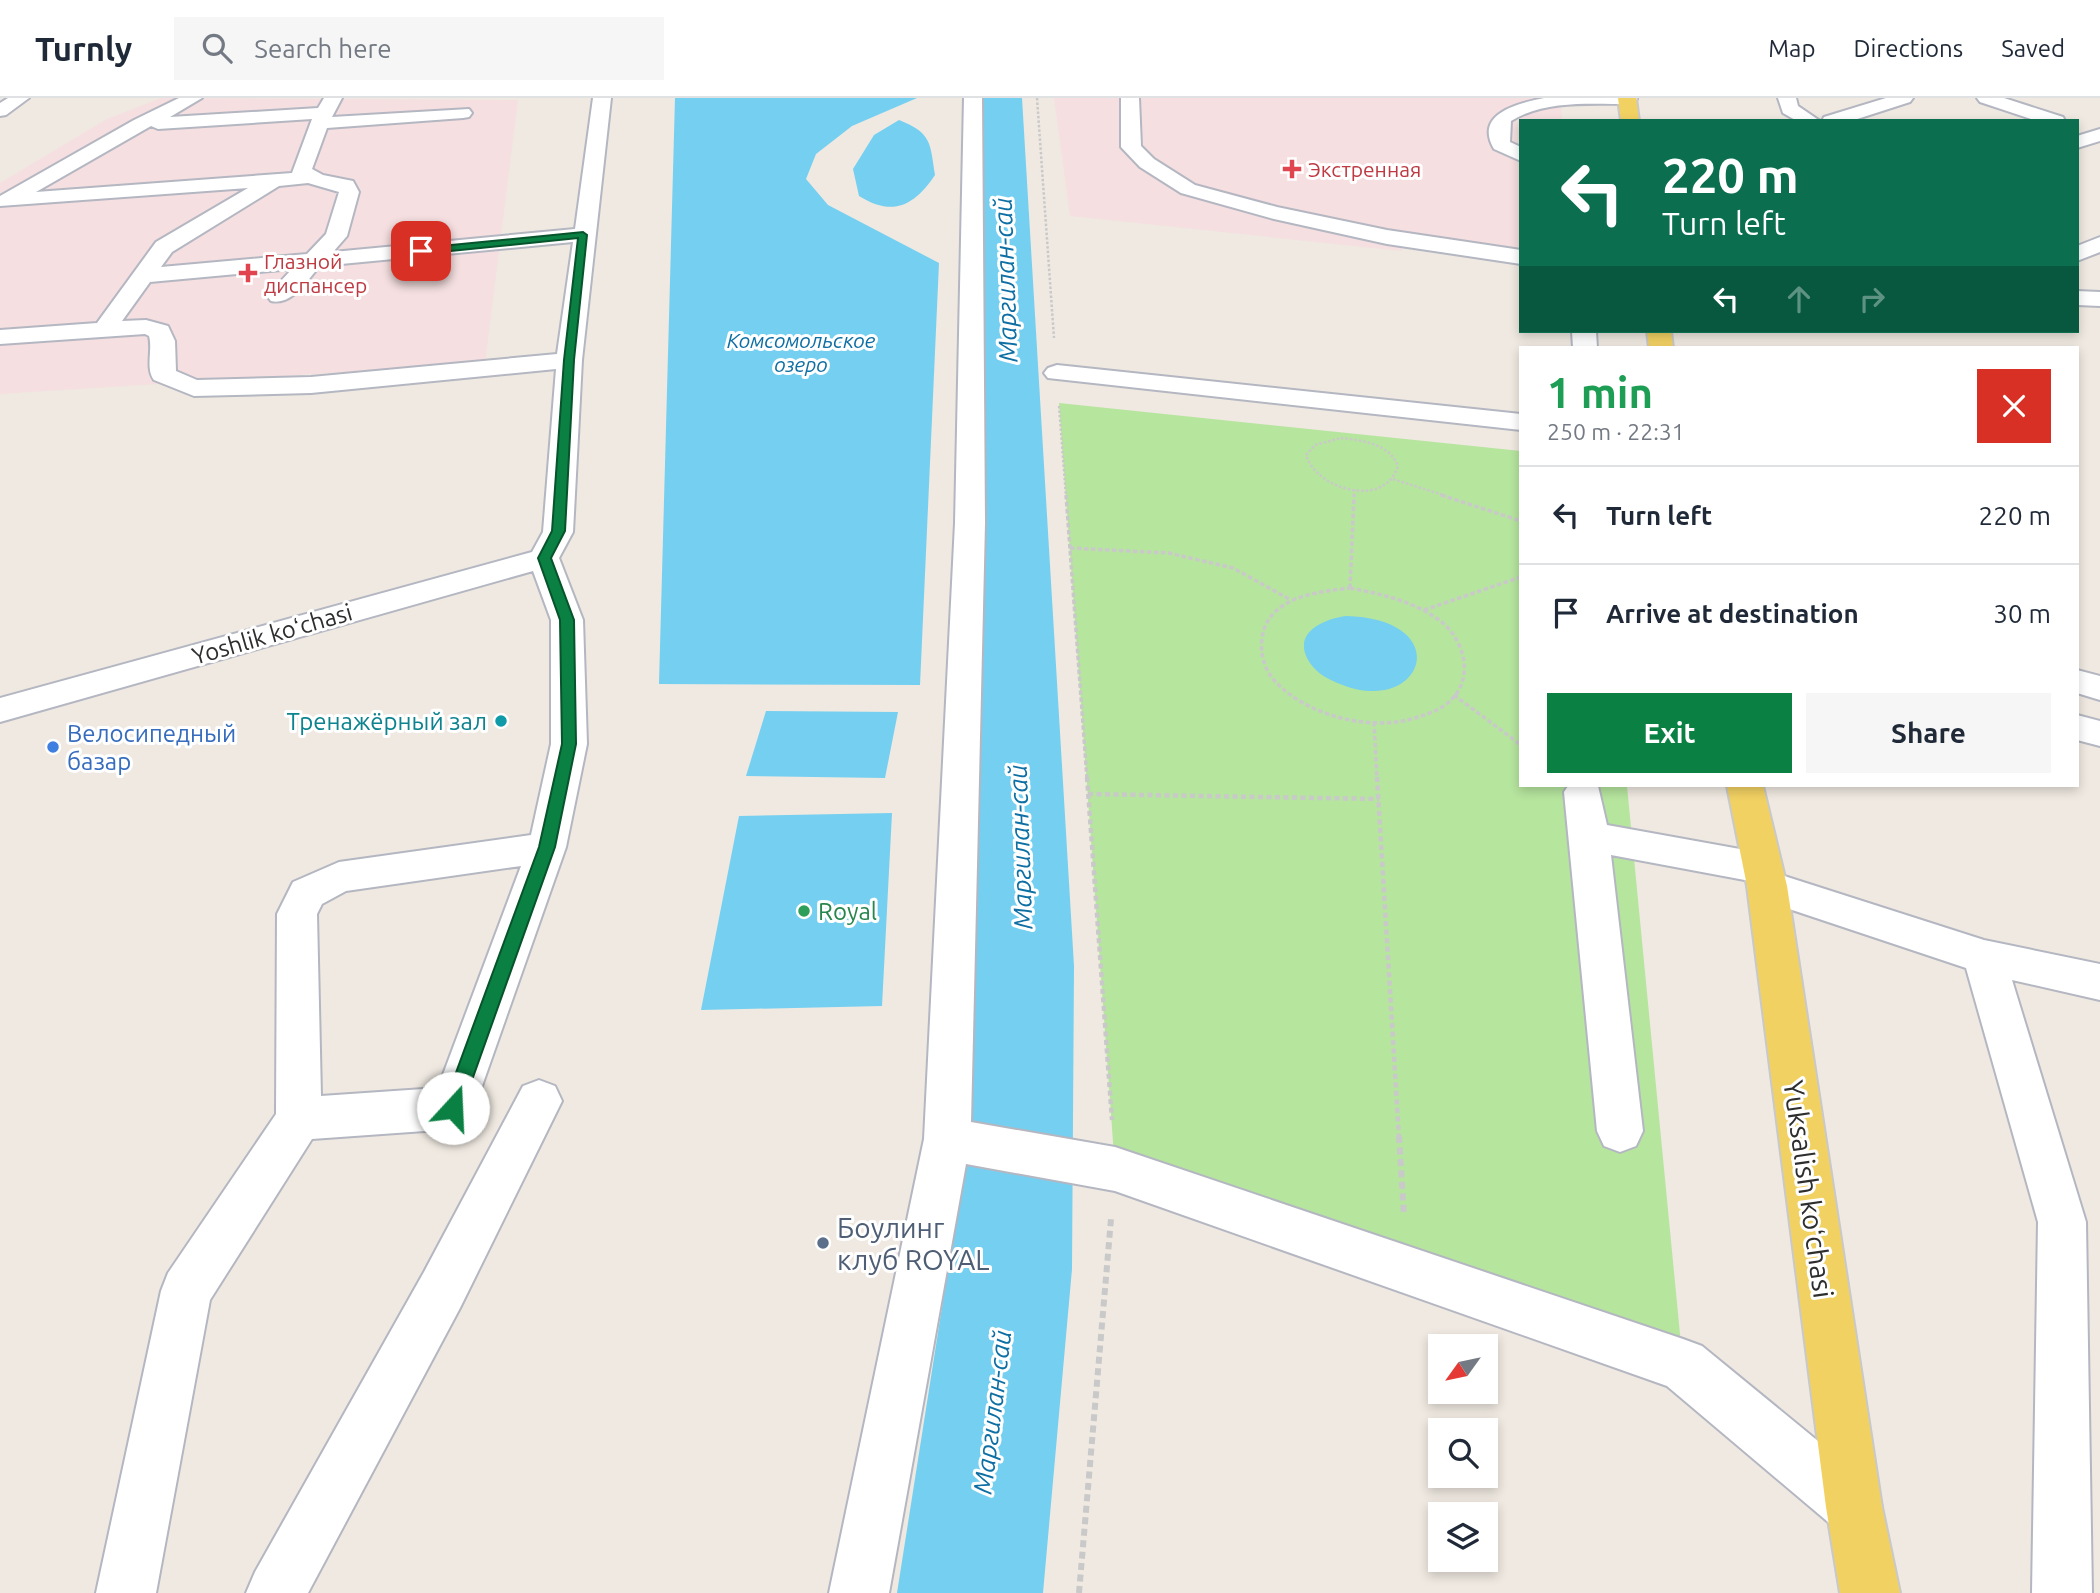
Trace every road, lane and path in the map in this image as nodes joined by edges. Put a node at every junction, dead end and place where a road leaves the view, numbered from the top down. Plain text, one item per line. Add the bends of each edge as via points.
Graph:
1 (20, 98) edge
2 (193, 98) edge
3 (602, 98) edge
4 (973, 98) edge
5 (1037, 98) edge
6 (1130, 98) edge
7 (1787, 98) edge
8 (1904, 98) edge
9 (1986, 98) edge
10 (1628, 99) edge
11 (0, 111) edge
12 (326, 111) edge
13 (463, 113) dead end
14 (1630, 119) edge
15 (1807, 119) edge
16 (1837, 119) edge
17 (2050, 119) edge
18 (141, 124) junction
19 (2079, 129) edge
20 (2100, 135) edge
21 (2079, 141) edge
22 (1519, 154) edge
23 (312, 177) junction
24 (280, 179) junction
25 (3, 203) edge
26 (583, 235) junction
27 (2100, 244) edge
28 (2079, 253) edge
29 (1519, 257) edge
30 (314, 261) junction
31 (142, 276) junction
32 (279, 296) dead end
33 (2079, 298) edge
34 (2100, 299) edge
35 (104, 330) junction
36 (0, 337) edge
37 (569, 360) junction
38 (1057, 373) junction
39 (1519, 422) edge
40 (1393, 479) junction
41 (1354, 489) junction
42 (1519, 521) edge
43 (1070, 548) junction
44 (544, 558) junction
45 (1519, 578) edge
46 (1350, 588) junction
47 (1291, 600) junction
48 (1423, 610) junction
49 (2079, 682) edge
50 (2100, 688) edge
51 (1454, 695) junction
52 (0, 710) edge
53 (1374, 722) junction
54 (2079, 728) edge
55 (2100, 734) edge
56 (1519, 744) edge
57 (1745, 787) edge
58 (1583, 792) dead end
59 (1088, 794) junction
60 (1379, 799) junction
61 (1590, 837) junction
62 (547, 847) junction
63 (1765, 877) junction
64 (1984, 957) junction
65 (2100, 982) edge
66 (539, 1101) dead end
67 (299, 1119) junction
68 (1620, 1131) dead end
69 (947, 1139) junction
70 (1115, 1169) junction
71 (1407, 1269) junction
72 (1854, 1507) junction
73 (126, 1593) edge
74 (276, 1593) edge
75 (859, 1593) edge
76 (1079, 1593) edge
77 (1870, 1593) edge
78 (2062, 1593) edge

1 - 11 street
2 - 18 street
3 - 26 street
4 - 69 street via 970,523
5 - 38 path
6 - 29 street via 1131,146 1147,163 1188,189 1387,237
7 - 15 street via 1789,109
8 - 16 street
9 - 17 street
10 - 14 main road
10 - 22 street via 1551,100 1521,109 1504,118 1499,131 1501,145
12 - 13 street
12 - 18 street
12 - 23 street via 301,171
18 - 25 street
19 - 20 street
20 - 21 street
23 - 24 street
23 - 30 street via 346,185 349,192 336,236
24 - 25 street
24 - 31 street via 164,247
26 - 30 street
26 - 37 street
27 - 28 street
30 - 31 street
30 - 32 street
31 - 35 street
33 - 34 street
35 - 36 street
35 - 37 street via 146,327 159,331 163,375 194,388 311,386
37 - 44 street via 558,531
38 - 39 street
38 - 43 path
40 - 41 path via 1384,485
40 - 41 path via 1397,463 1370,442 1328,440 1309,450 1305,457 1313,474 1330,484
40 - 42 path
41 - 46 path
43 - 47 path via 1182,556 1233,568
43 - 59 path
44 - 52 street, Yoshlik koʻchasi
44 - 62 street via 567,620 569,744
45 - 48 path
46 - 47 path
46 - 48 path via 1383,593
47 - 53 path via 1271,614 1260,634 1261,656 1272,678 1293,697 1323,713
48 - 51 path via 1458,640 1465,662 1463,684
49 - 50 street
51 - 53 path via 1425,716
51 - 56 path
53 - 60 path
54 - 55 street
57 - 63 main road, Yuksalish koʻchasi
58 - 61 street
59 - 60 path
59 - 70 path
60 - 71 path
61 - 63 street
61 - 68 street
62 - 67 street via 453,1108
62 - 67 street via 340,877 307,893 297,914
63 - 64 street
63 - 72 main road, Yuksalish koʻchasi
64 - 65 street
64 - 78 street via 2062,1222
66 - 74 street via 442,1290
67 - 73 street via 186,1291
69 - 70 street
69 - 75 street
70 - 71 street
70 - 76 path
71 - 72 street via 1683,1365
72 - 77 main road, Yuksalish koʻchasi

